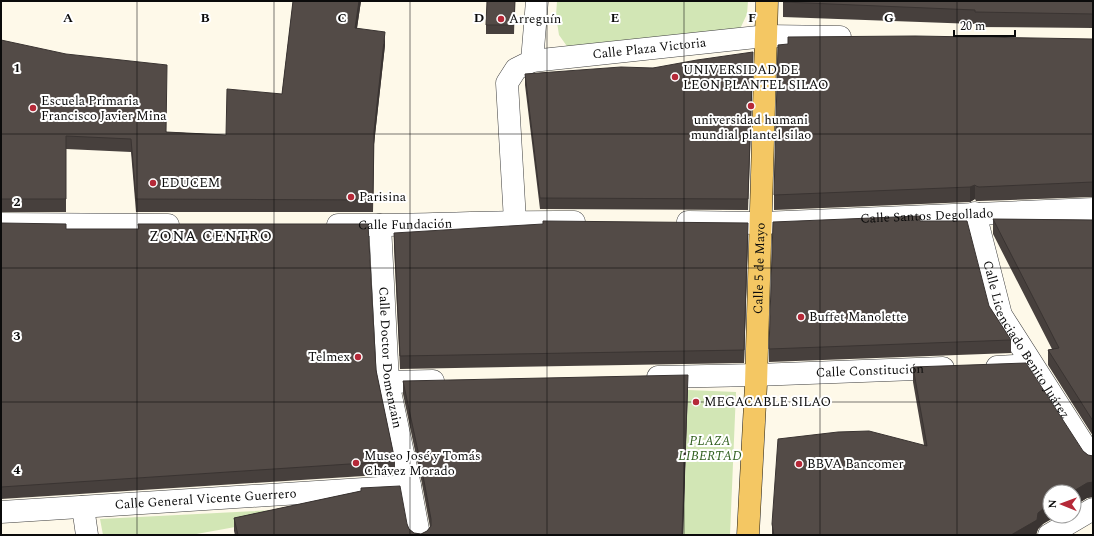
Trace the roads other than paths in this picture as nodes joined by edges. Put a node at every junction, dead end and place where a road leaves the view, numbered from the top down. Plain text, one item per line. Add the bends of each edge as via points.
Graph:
1 (537, 1) edge
2 (767, 1) edge
3 (766, 36) junction
4 (862, 37) edge
5 (532, 61) junction
6 (1093, 209) edge
7 (975, 213) junction
8 (514, 221) junction
9 (594, 222) edge
10 (665, 222) edge
11 (760, 222) junction
12 (1, 224) edge
13 (191, 225) edge
14 (317, 225) edge
15 (380, 226) junction
16 (1032, 365) junction
17 (756, 375) junction
18 (639, 377) edge
19 (451, 380) edge
20 (388, 382) junction
21 (1093, 458) edge
22 (410, 486) junction
23 (83, 507) junction
24 (1093, 510) edge
25 (1, 512) edge
26 (87, 535) edge
27 (419, 535) edge
28 (748, 535) edge
29 (1049, 535) edge

1 - 5 street
2 - 3 main road, Calle 5 de Mayo
3 - 4 street, Calle Plaza Victoria
3 - 5 street, Calle Plaza Victoria
3 - 11 main road, Calle 5 de Mayo
5 - 8 street via 516,69 507,83
6 - 7 street, Calle Santos Degollado
7 - 11 street, Calle Santos Degollado
7 - 16 street, Calle Licenciado Benito Juárez via 1001,315
8 - 9 street, Calle Fundación
8 - 15 street, Calle Fundación
10 - 11 street
11 - 17 main road, Calle 5 de Mayo
12 - 13 street
14 - 15 street, Calle Fundación
15 - 20 street, Calle Doctor Domenzain
16 - 17 street, Calle Constitución
16 - 21 street, Calle Licenciado Benito Juárez
17 - 18 street, Calle Constitución
17 - 28 main road, Calle 5 de Mayo
19 - 20 street
20 - 22 street, Calle Doctor Domenzain
22 - 23 street, Calle General Vicente Guerrero
22 - 27 street, Calle Doctor Domenzain
23 - 25 street, Calle General Vicente Guerrero
23 - 26 street
24 - 29 street

